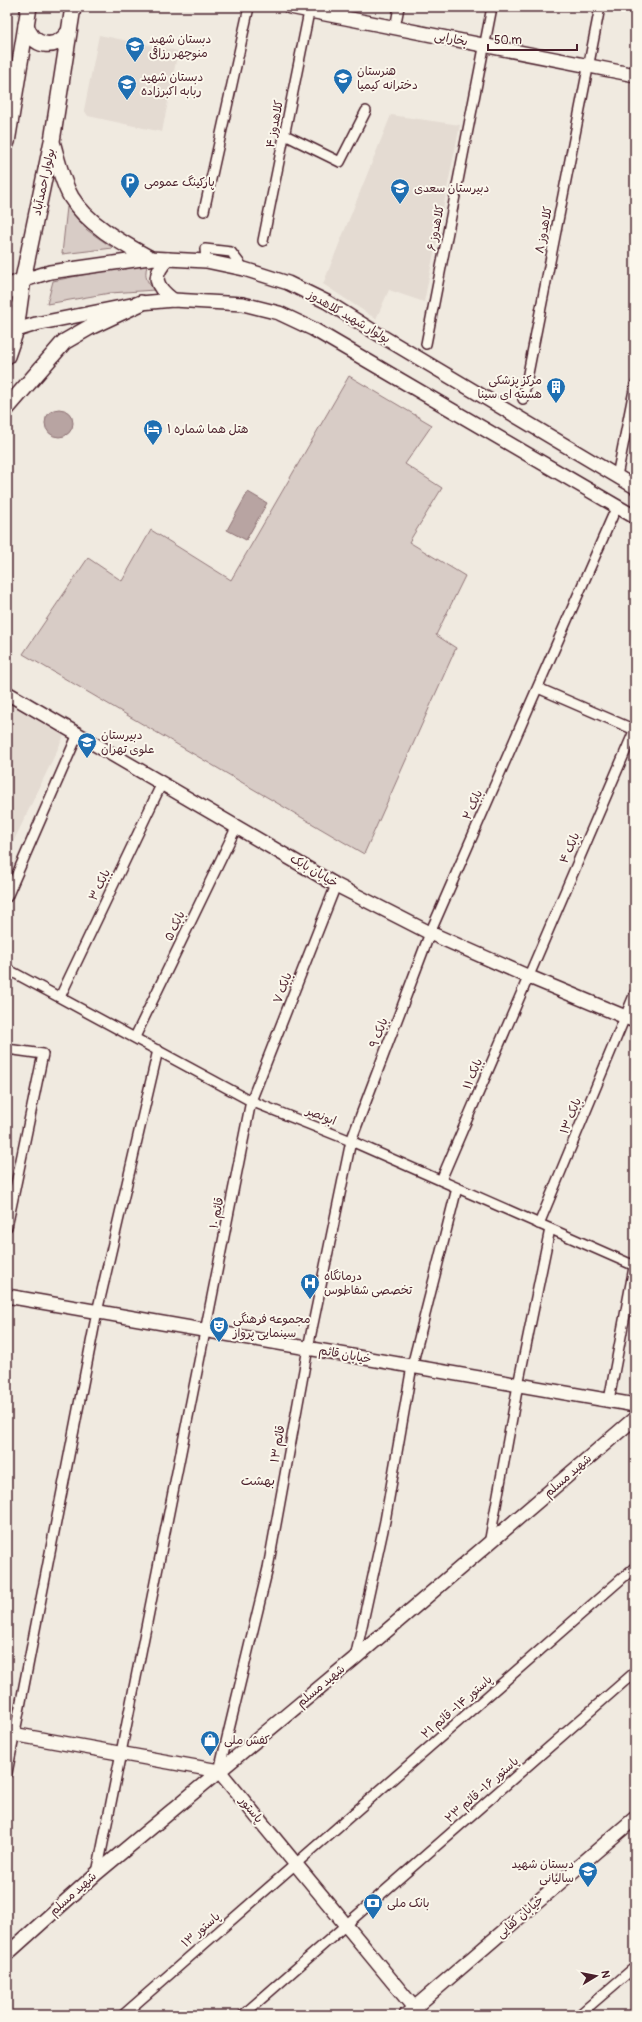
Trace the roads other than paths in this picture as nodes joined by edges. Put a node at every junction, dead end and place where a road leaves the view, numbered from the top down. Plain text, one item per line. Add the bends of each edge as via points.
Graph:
1 (29, 7) edge
2 (73, 7) edge
3 (249, 7) edge
4 (290, 7) edge
5 (400, 7) edge
6 (492, 7) edge
7 (600, 7) edge
8 (310, 9) edge
9 (26, 26) junction
10 (395, 28) junction
11 (68, 33) junction
12 (484, 46) junction
13 (588, 66) junction
14 (635, 75) edge
15 (366, 111) dead end
16 (285, 135) junction
17 (52, 141) junction
18 (7, 142) edge
19 (204, 211) dead end
20 (263, 241) dead end
21 (149, 258) junction
22 (168, 259) junction
23 (23, 279) junction
24 (7, 286) edge
25 (7, 292) edge
26 (173, 300) junction
27 (141, 303) junction
28 (12, 331) edge
29 (426, 344) dead end
30 (7, 356) edge
31 (635, 385) edge
32 (523, 399) dead end
33 (7, 408) edge
34 (617, 476) junction
35 (635, 487) edge
36 (617, 506) junction
37 (635, 517) edge
38 (538, 688) junction
39 (7, 693) edge
40 (635, 730) edge
41 (78, 734) junction
42 (162, 782) junction
43 (237, 826) junction
44 (336, 885) junction
45 (7, 897) edge
46 (430, 933) junction
47 (7, 969) edge
48 (527, 976) junction
49 (635, 993) edge
50 (60, 997) junction
51 (630, 1018) edge
52 (135, 1037) junction
53 (7, 1049) edge
54 (158, 1050) junction
55 (251, 1101) junction
56 (351, 1141) junction
57 (441, 1180) junction
58 (457, 1188) junction
59 (539, 1224) junction
60 (7, 1227) edge
61 (550, 1229) junction
62 (634, 1265) edge
63 (7, 1296) edge
64 (98, 1312) junction
65 (205, 1330) junction
66 (308, 1348) junction
67 (412, 1366) junction
68 (518, 1385) junction
69 (609, 1400) junction
70 (635, 1405) edge
71 (635, 1418) edge
72 (489, 1544) junction
73 (635, 1568) edge
74 (355, 1658) junction
75 (635, 1672) edge
76 (11, 1734) edge
77 (121, 1754) junction
78 (219, 1771) junction
79 (7, 1773) edge
80 (635, 1818) edge
81 (294, 1864) junction
82 (97, 1873) junction
83 (345, 1926) junction
84 (7, 1954) edge
85 (635, 1966) edge
86 (413, 2013) edge
87 (123, 2015) edge
88 (243, 2015) edge
89 (579, 2015) edge

1 - 9 main road
2 - 11 main road, بولوار احمدآباد
3 - 19 street
4 - 8 street, بخارایی
5 - 10 street
6 - 12 street, کلاهدوز ۶
7 - 13 street, کلاهدوز ۸
8 - 10 street, بخارایی
8 - 16 street, کلاهدوز ۴
9 - 11 main road via 32,38 44,45 58,43
9 - 18 main road
10 - 12 street, بخارایی
11 - 17 main road, بولوار احمدآباد
12 - 13 street, بخارایی
12 - 29 street, کلاهدوز ۶
13 - 14 street, بخارایی
13 - 32 street, کلاهدوز ۸
15 - 16 street via 340,162
16 - 20 street, کلاهدوز ۴
17 - 21 main road via 64,182 72,199 116,240
17 - 23 main road, بولوار احمدآباد
21 - 22 street, بولوار شهید کلاهدوز
21 - 23 street, بولوار شهید کلاهدوز via 50,272
22 - 26 street via 160,267 158,285
22 - 34 street, بولوار شهید کلاهدوز via 206,261 244,270 288,284 327,302
23 - 24 street, بولوار شهید کلاهدوز
23 - 25 main road
23 - 28 main road, بولوار احمدآباد
26 - 27 street
26 - 36 street via 243,304 279,313 313,329
27 - 28 street
27 - 33 main road via 64,342
28 - 30 main road, بولوار احمدآباد
31 - 34 street
34 - 35 street, بولوار شهید کلاهدوز
36 - 37 street
36 - 38 street, بابک ۲
38 - 40 street
38 - 46 street, بابک ۲
39 - 41 street, خیابان بابک
40 - 48 street, بابک ۴
41 - 42 street, خیابان بابک
41 - 45 street
42 - 43 street, خیابان بابک
42 - 50 street, بابک ۳
43 - 44 street, خیابان بابک
43 - 52 street, بابک ۵
44 - 46 street, خیابان بابک
44 - 55 street, بابک ۷
46 - 48 street, خیابان بابک
46 - 56 street, بابک ۹
47 - 50 street, ابونصر
48 - 51 street, خیابان بابک
48 - 57 street, بابک ۱۱
49 - 51 street, بابک ۱۳
50 - 52 street, ابونصر
51 - 59 street, بابک ۱۳
52 - 54 street, ابونصر
53 - 60 street via 43,1054
54 - 55 street, ابونصر
54 - 64 street
55 - 56 street, ابونصر
55 - 65 street, قائم ۱۰
56 - 57 street, ابونصر
56 - 66 street, بابک ۹
57 - 58 street, ابونصر
58 - 59 street, ابونصر
58 - 67 street
59 - 61 street, ابونصر
61 - 62 street, ابونصر
61 - 68 street
62 - 69 street
63 - 64 street, خیابان قائم
64 - 65 street, خیابان قائم
64 - 76 street via 56,1526
65 - 66 street, خیابان قائم
65 - 77 street, قائم ۱۰
66 - 67 street, خیابان قائم
66 - 78 street, قائم ۱۳ via 268,1568
67 - 68 street, خیابان قائم
67 - 74 street via 385,1521
68 - 69 street, خیابان قائم
68 - 72 street
69 - 70 street, خیابان قائم
71 - 72 street, شهید مسلم
72 - 74 street, شهید مسلم
73 - 81 street, پاستور ۱۴- قائم ۲۱
74 - 78 street, شهید مسلم
75 - 83 street, پاستور ۱۶- قائم ۲۳
76 - 77 street
76 - 79 street
77 - 78 street
77 - 82 street, قائم ۱۰
78 - 81 street, پاستور
78 - 82 street, شهید مسلم
80 - 86 street, خیابان کفایی
81 - 83 street, پاستور
81 - 87 street, پاستور ۱۳
82 - 84 street, شهید مسلم
83 - 86 street, پاستور
83 - 88 street, پاستور ۱۶- قائم ۲۳
85 - 89 street

